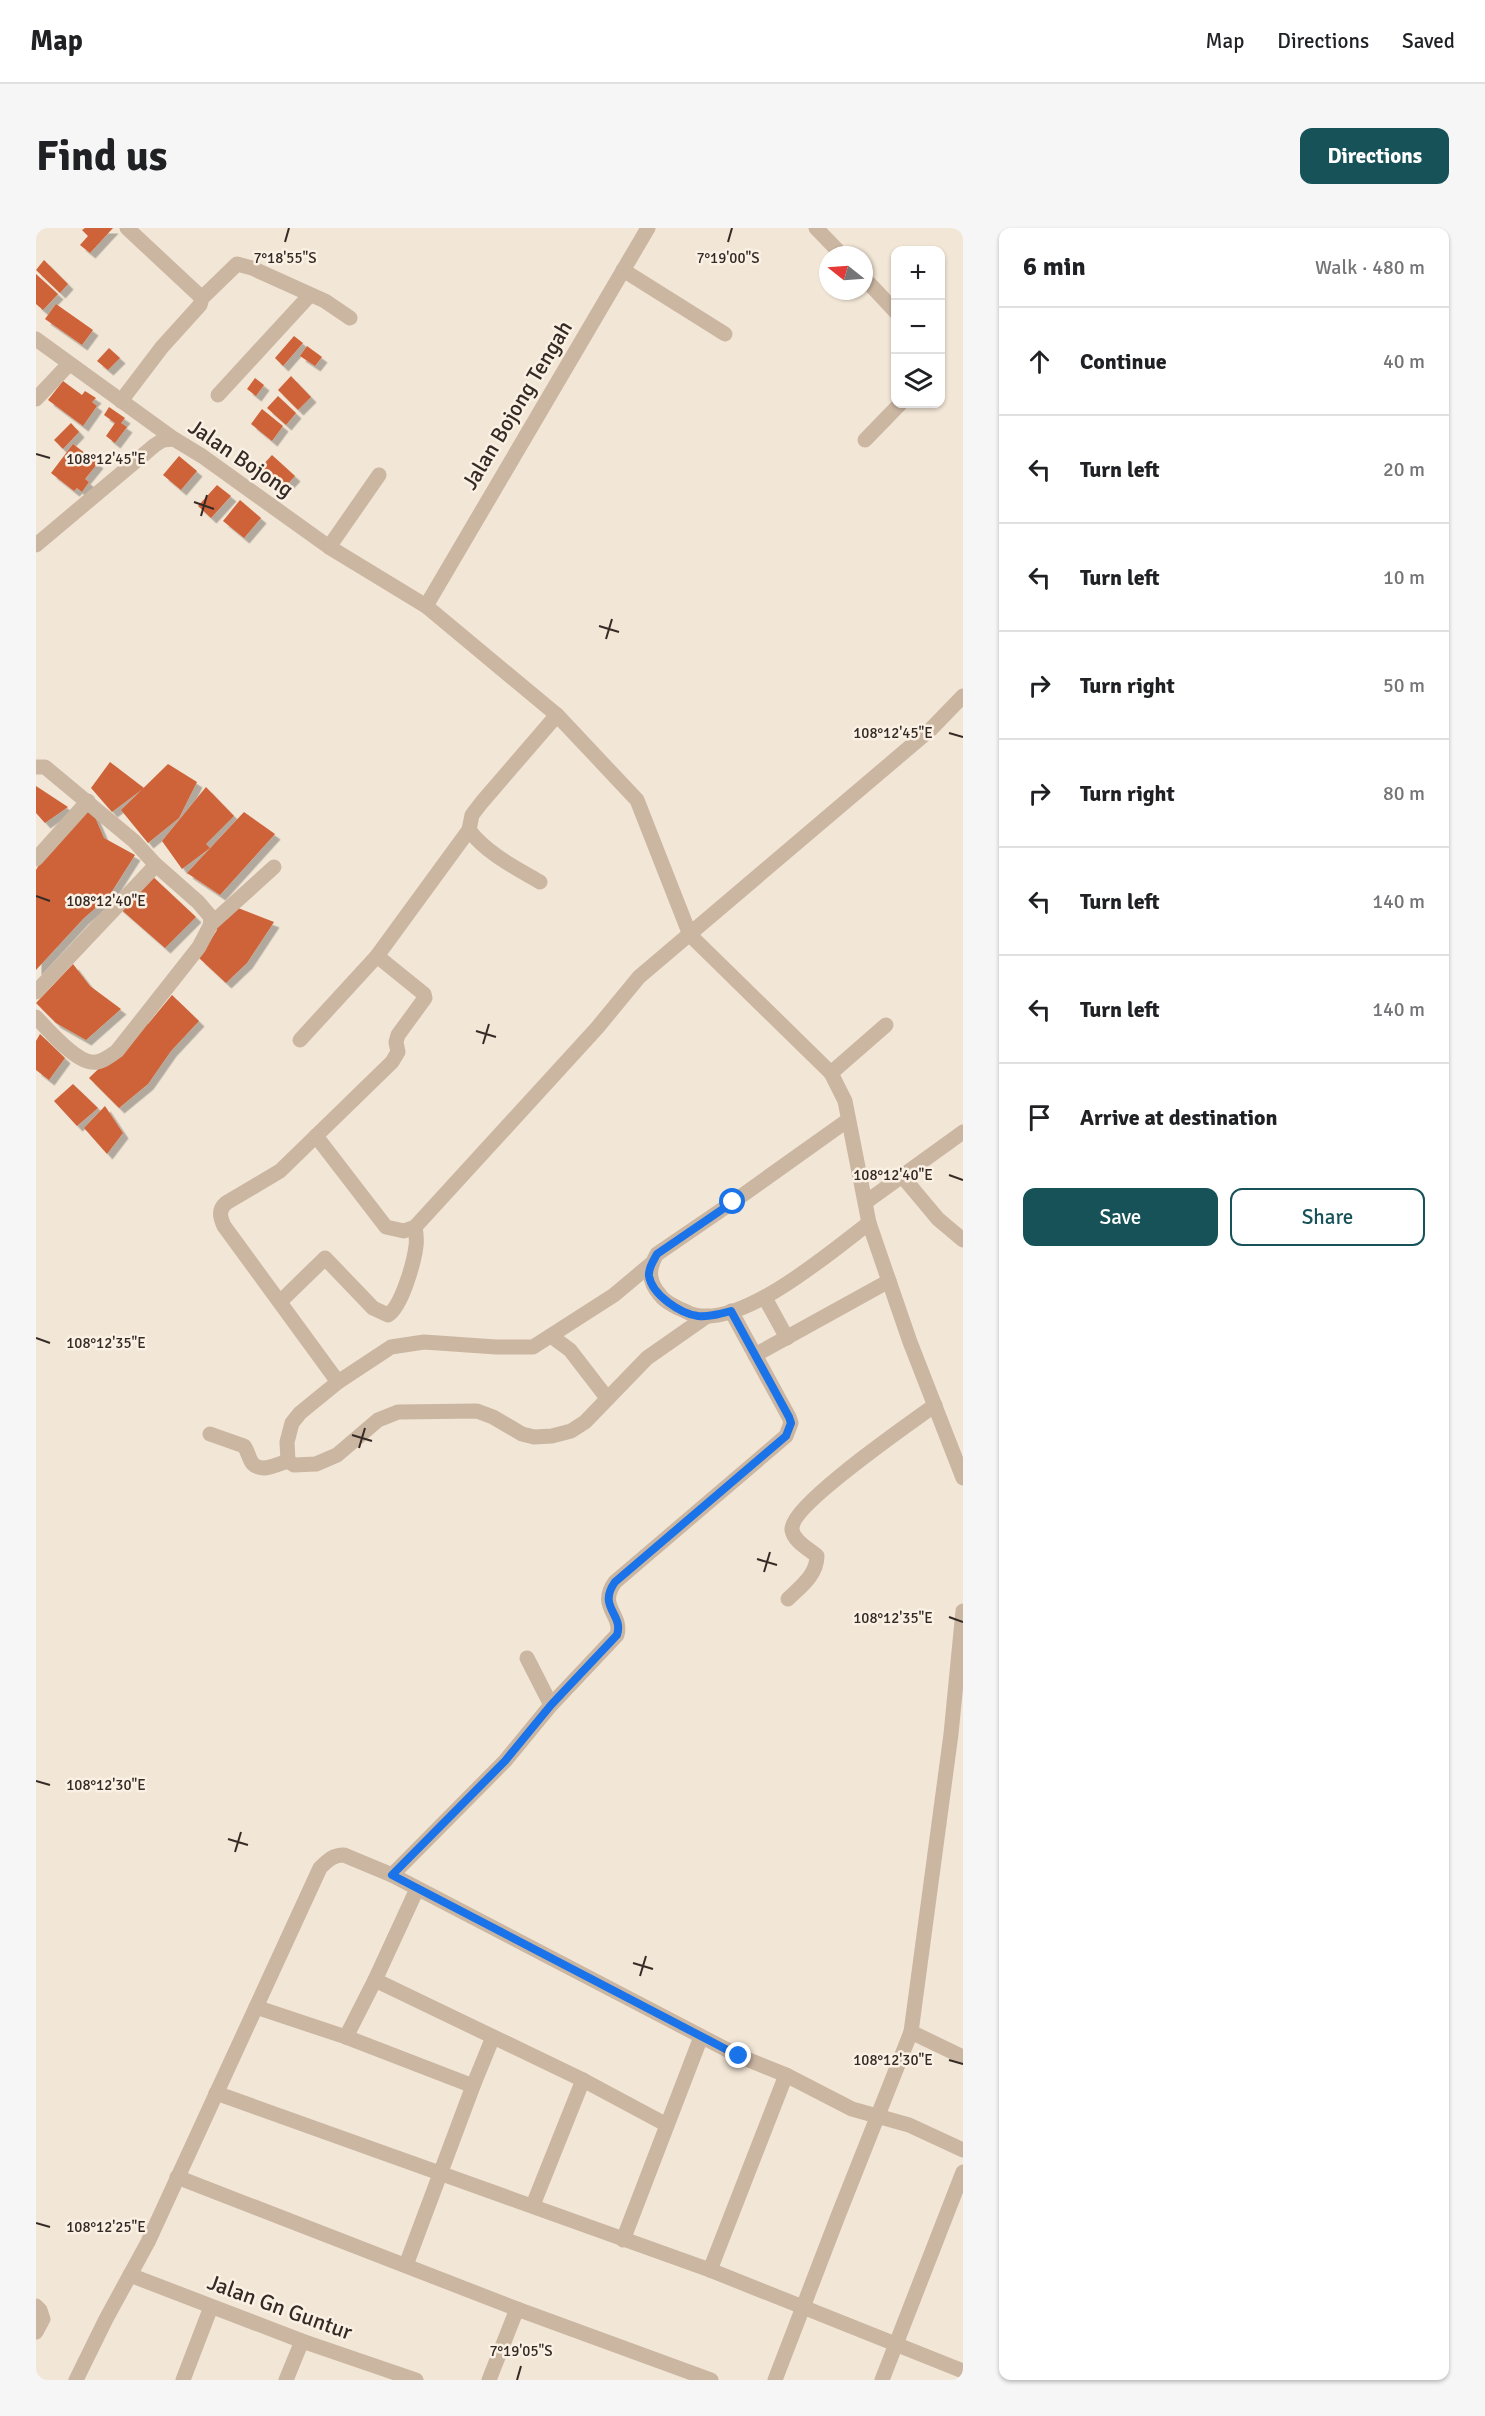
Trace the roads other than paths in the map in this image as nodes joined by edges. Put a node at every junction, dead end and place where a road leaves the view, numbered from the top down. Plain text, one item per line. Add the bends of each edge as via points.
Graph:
1 (127, 228) edge
2 (648, 228) edge
3 (816, 228) edge
4 (833, 246) edge
5 (623, 270) junction
6 (873, 288) edge
7 (310, 295) junction
8 (202, 298) junction
9 (891, 307) edge
10 (350, 318) dead end
11 (725, 334) dead end
12 (36, 339) edge
13 (69, 364) junction
14 (218, 395) dead end
15 (36, 399) edge
16 (121, 401) junction
17 (896, 408) edge
18 (174, 439) junction
19 (865, 440) dead end
20 (379, 475) dead end
21 (36, 545) edge
22 (329, 547) junction
23 (426, 606) junction
24 (963, 696) edge
25 (557, 715) junction
26 (39, 770) edge
27 (87, 801) junction
28 (469, 830) junction
29 (36, 860) edge
30 (156, 866) junction
31 (273, 867) dead end
32 (540, 882) dead end
33 (211, 924) junction
34 (690, 935) junction
35 (377, 956) junction
36 (36, 992) edge
37 (36, 1017) edge
38 (886, 1025) dead end
39 (300, 1040) dead end
40 (831, 1073) junction
41 (848, 1119) junction
42 (963, 1132) edge
43 (316, 1136) junction
44 (902, 1176) junction
45 (866, 1202) junction
46 (869, 1223) junction
47 (416, 1227) junction
48 (963, 1240) edge
49 (651, 1264) junction
50 (889, 1281) junction
51 (765, 1298) junction
52 (280, 1302) junction
53 (731, 1311) junction
54 (707, 1316) junction
55 (550, 1336) junction
56 (787, 1338) junction
57 (755, 1355) junction
58 (338, 1382) junction
59 (607, 1398) junction
60 (935, 1405) junction
61 (210, 1434) dead end
62 (288, 1461) junction
63 (963, 1478) edge
64 (788, 1599) dead end
65 (963, 1611) edge
66 (527, 1658) dead end
67 (959, 1700) edge
68 (551, 1705) junction
69 (392, 1875) junction
70 (417, 1888) junction
71 (375, 1980) junction
72 (256, 2007) junction
73 (911, 2032) junction
74 (346, 2037) junction
75 (494, 2037) junction
76 (701, 2037) junction
77 (963, 2057) edge
78 (786, 2075) junction
79 (583, 2080) junction
80 (472, 2086) junction
81 (216, 2093) junction
82 (879, 2115) junction
83 (667, 2125) junction
84 (963, 2150) edge
85 (440, 2172) junction
86 (963, 2172) edge
87 (177, 2177) junction
88 (533, 2205) junction
89 (623, 2240) junction
90 (406, 2265) junction
91 (710, 2270) junction
92 (130, 2275) junction
93 (36, 2306) edge
94 (211, 2307) junction
95 (804, 2308) junction
96 (517, 2309) junction
97 (36, 2332) edge
98 (302, 2342) junction
99 (895, 2344) junction
100 (963, 2371) edge
101 (385, 2375) edge
102 (76, 2380) edge
103 (183, 2380) edge
104 (286, 2380) edge
105 (416, 2380) edge
106 (489, 2380) edge
107 (711, 2380) edge
108 (776, 2380) edge
109 (882, 2380) edge

1 - 8 street
2 - 5 street, Jalan Bojong Tengah
3 - 4 street
5 - 11 street
5 - 23 street, Jalan Bojong Tengah
6 - 9 street
7 - 8 street via 237,264
7 - 10 street
7 - 14 street
8 - 16 street
12 - 13 street, Jalan Bojong
13 - 15 street
13 - 16 street, Jalan Bojong
16 - 18 street, Jalan Bojong
17 - 19 street
18 - 21 street via 154,445
18 - 22 street, Jalan Bojong
20 - 22 street
22 - 23 street, Jalan Bojong
23 - 25 street, Jalan Bojong
24 - 34 street via 931,729
25 - 28 street via 472,815
25 - 34 street, Jalan Bojong via 637,800
26 - 27 street
27 - 29 street
27 - 30 street via 134,841
28 - 32 street via 513,867
28 - 35 street
30 - 33 street via 198,902 210,916
30 - 36 street
31 - 33 street
33 - 37 street via 199,947 117,1051 105,1060 91,1062 82,1058
34 - 40 street
34 - 47 street via 639,977
35 - 39 street
35 - 43 street via 425,998 398,1035 398,1052 392,1062
38 - 40 street
40 - 41 street via 845,1101
41 - 45 street
41 - 49 street via 657,1254
42 - 44 street
43 - 47 street via 386,1227 404,1231
43 - 52 street via 280,1171 221,1207 224,1226
44 - 45 street
44 - 48 street via 938,1220
45 - 46 street
46 - 50 street
46 - 51 street
47 - 52 street via 417,1244 400,1300 388,1315 364,1300 326,1258
49 - 54 street via 649,1276 667,1302 695,1316
49 - 55 street via 614,1295
50 - 56 street
50 - 60 street
51 - 53 street
51 - 56 street
52 - 58 street
53 - 54 street
53 - 57 street
54 - 59 street via 647,1358
55 - 58 street via 533,1347 522,1348 424,1342 391,1347
55 - 59 street via 570,1350
56 - 57 street
57 - 68 street via 789,1417 786,1436 615,1582 608,1596 618,1624 617,1635
58 - 62 street via 292,1423
59 - 62 street via 585,1422 552,1436 522,1434 477,1411 398,1412 378,1420 337,1455 316,1464 294,1466
60 - 63 street
60 - 64 street via 823,1489 799,1514 792,1530 797,1541 817,1556 817,1561 807,1581
61 - 62 street via 244,1446 257,1466 265,1468
65 - 67 street
66 - 68 street
67 - 73 street
68 - 69 street via 505,1761
69 - 70 street
69 - 72 street via 344,1855 326,1862
70 - 71 street
70 - 76 street
71 - 74 street
71 - 75 street
72 - 74 street
72 - 81 street
73 - 77 street
73 - 82 street
74 - 80 street
75 - 79 street
75 - 80 street
76 - 78 street
76 - 83 street
78 - 82 street via 852,2109
78 - 91 street
79 - 83 street
79 - 88 street
80 - 85 street
81 - 85 street
81 - 87 street
82 - 84 street
82 - 95 street
83 - 89 street
85 - 88 street
85 - 90 street
86 - 99 street
87 - 90 street
87 - 92 street
88 - 89 street
89 - 91 street
90 - 96 street
91 - 95 street
92 - 94 street, Jalan Gn Guntur
92 - 102 street
93 - 97 street via 43,2319
94 - 98 street, Jalan Gn Guntur
94 - 103 street
95 - 99 street
95 - 108 street
96 - 106 street
96 - 107 street
98 - 101 street, Jalan Gn Guntur
98 - 104 street
99 - 100 street
99 - 109 street
101 - 105 street, Jalan Gn Guntur

